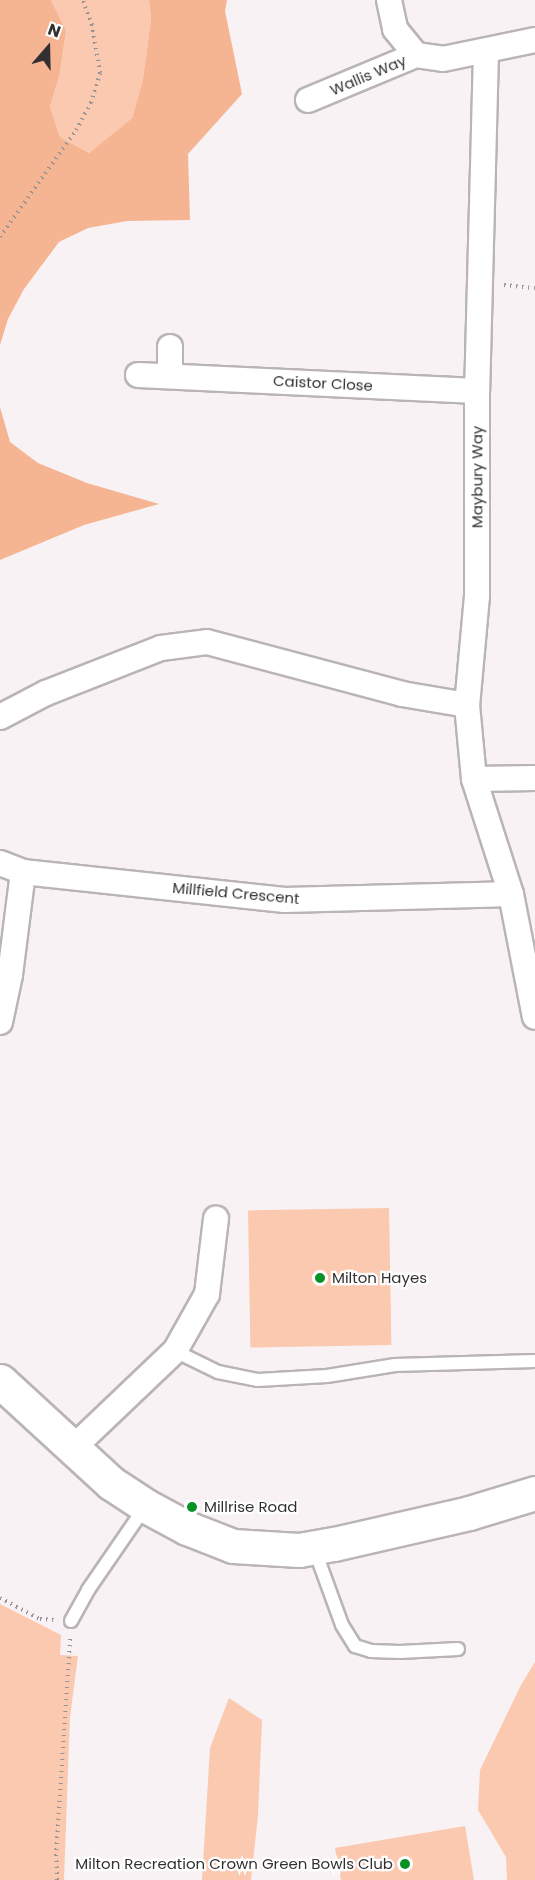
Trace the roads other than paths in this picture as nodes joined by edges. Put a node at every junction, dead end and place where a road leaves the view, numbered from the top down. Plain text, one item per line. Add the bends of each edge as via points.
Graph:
1 (389, 0) edge
2 (535, 39) edge
3 (486, 52) junction
4 (416, 55) junction
5 (308, 100) dead end
6 (170, 347) dead end
7 (138, 375) dead end
8 (170, 375) junction
9 (477, 391) junction
10 (467, 705) junction
11 (0, 717) edge
12 (535, 778) edge
13 (474, 779) junction
14 (0, 863) edge
15 (23, 872) junction
16 (512, 894) junction
17 (535, 1017) edge
18 (0, 1022) edge
19 (216, 1219) dead end
20 (175, 1351) junction
21 (535, 1361) edge
22 (0, 1381) edge
23 (73, 1448) junction
24 (535, 1493) edge
25 (146, 1506) junction
26 (314, 1547) junction
27 (70, 1621) road end
28 (458, 1649) dead end

1 - 4 street via 395,29
2 - 3 street, Wallis Way
3 - 4 street, Wallis Way via 443,59
3 - 9 street, Maybury Way
4 - 5 street, Wallis Way
6 - 8 street
7 - 8 street, Caistor Close
8 - 9 street, Caistor Close
9 - 10 street, Maybury Way via 477,596
10 - 11 street via 402,694 207,642 161,648 46,693
10 - 13 street, Maybury Way
12 - 13 street
13 - 16 street, Maybury Way
14 - 15 street, Millfield Crescent
15 - 16 street, Millfield Crescent via 285,900
15 - 18 street
16 - 17 street, Maybury Way
19 - 20 street via 207,1294
20 - 21 lane via 218,1372 258,1380 327,1376 395,1365
20 - 23 street
22 - 23 street
23 - 25 street via 111,1483
24 - 26 street via 469,1513
25 - 26 street via 232,1546
25 - 27 lane
26 - 28 lane via 342,1625 355,1646 400,1652

